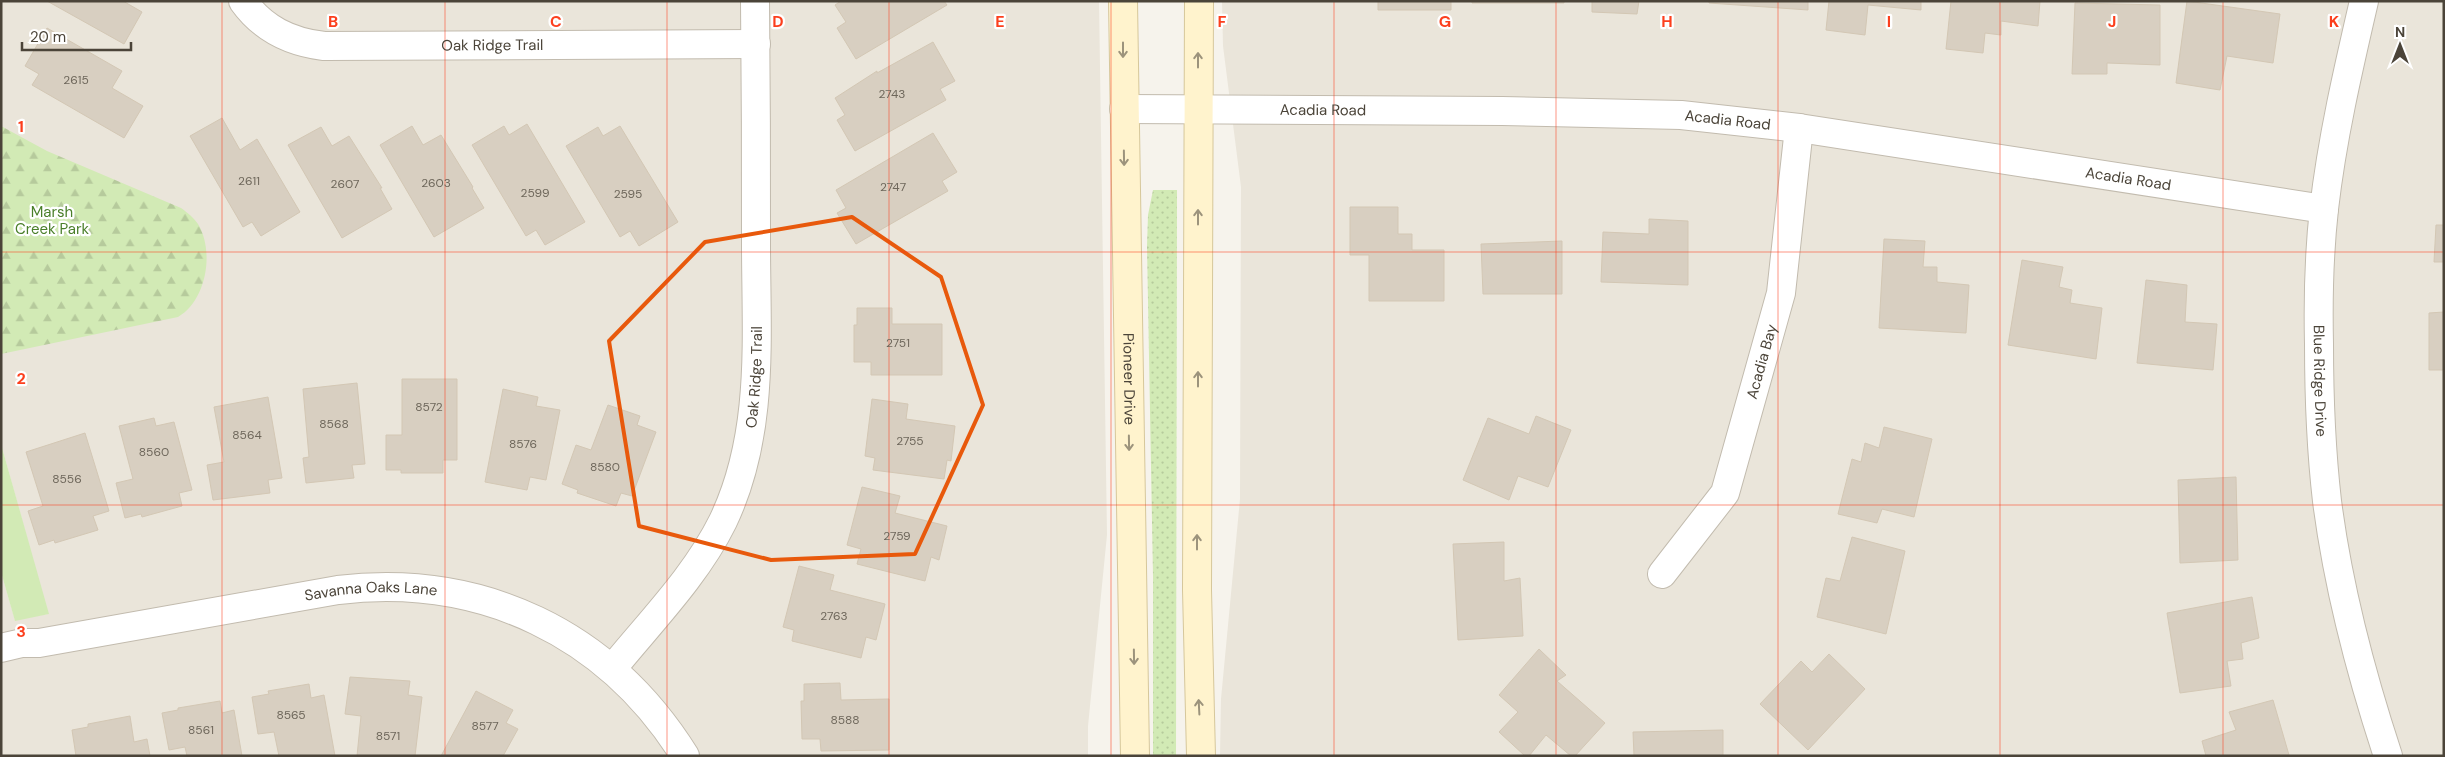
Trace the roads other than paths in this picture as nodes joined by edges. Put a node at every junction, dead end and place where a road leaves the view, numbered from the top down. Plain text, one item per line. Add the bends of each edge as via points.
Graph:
1 (243, 1) edge
2 (756, 1) edge
3 (1123, 1) edge
4 (1198, 1) edge
5 (2364, 1) edge
6 (756, 44) junction
7 (1124, 109) junction
8 (1198, 109) junction
9 (1799, 128) junction
10 (2324, 210) junction
11 (1662, 574) dead end
12 (1, 648) edge
13 (612, 669) junction
14 (685, 756) edge
15 (1135, 756) edge
16 (1201, 756) edge
17 (2388, 756) edge

1 - 6 street, Oak Ridge Trail via 270,30 296,42 324,46
2 - 6 street, Oak Ridge Trail
3 -> 7 street, Pioneer Drive
8 -> 4 street
5 - 10 street, Blue Ridge Drive via 2341,97
6 - 13 street, Oak Ridge Trail via 756,358 752,429 746,456 722,522 701,558
7 - 8 street, Acadia Road
7 -> 15 street, Pioneer Drive
8 - 9 street, Acadia Road via 1681,115
16 -> 8 street via 1197,590
9 - 10 street, Acadia Road
9 - 11 street, Acadia Bay via 1781,293 1724,493
10 - 17 street, Blue Ridge Drive via 2318,288 2319,396 2327,502 2344,596
12 - 13 street, Savanna Oaks Lane via 39,644 338,590 418,587 469,596 517,610 581,645
13 - 14 street, Savanna Oaks Lane via 654,711

